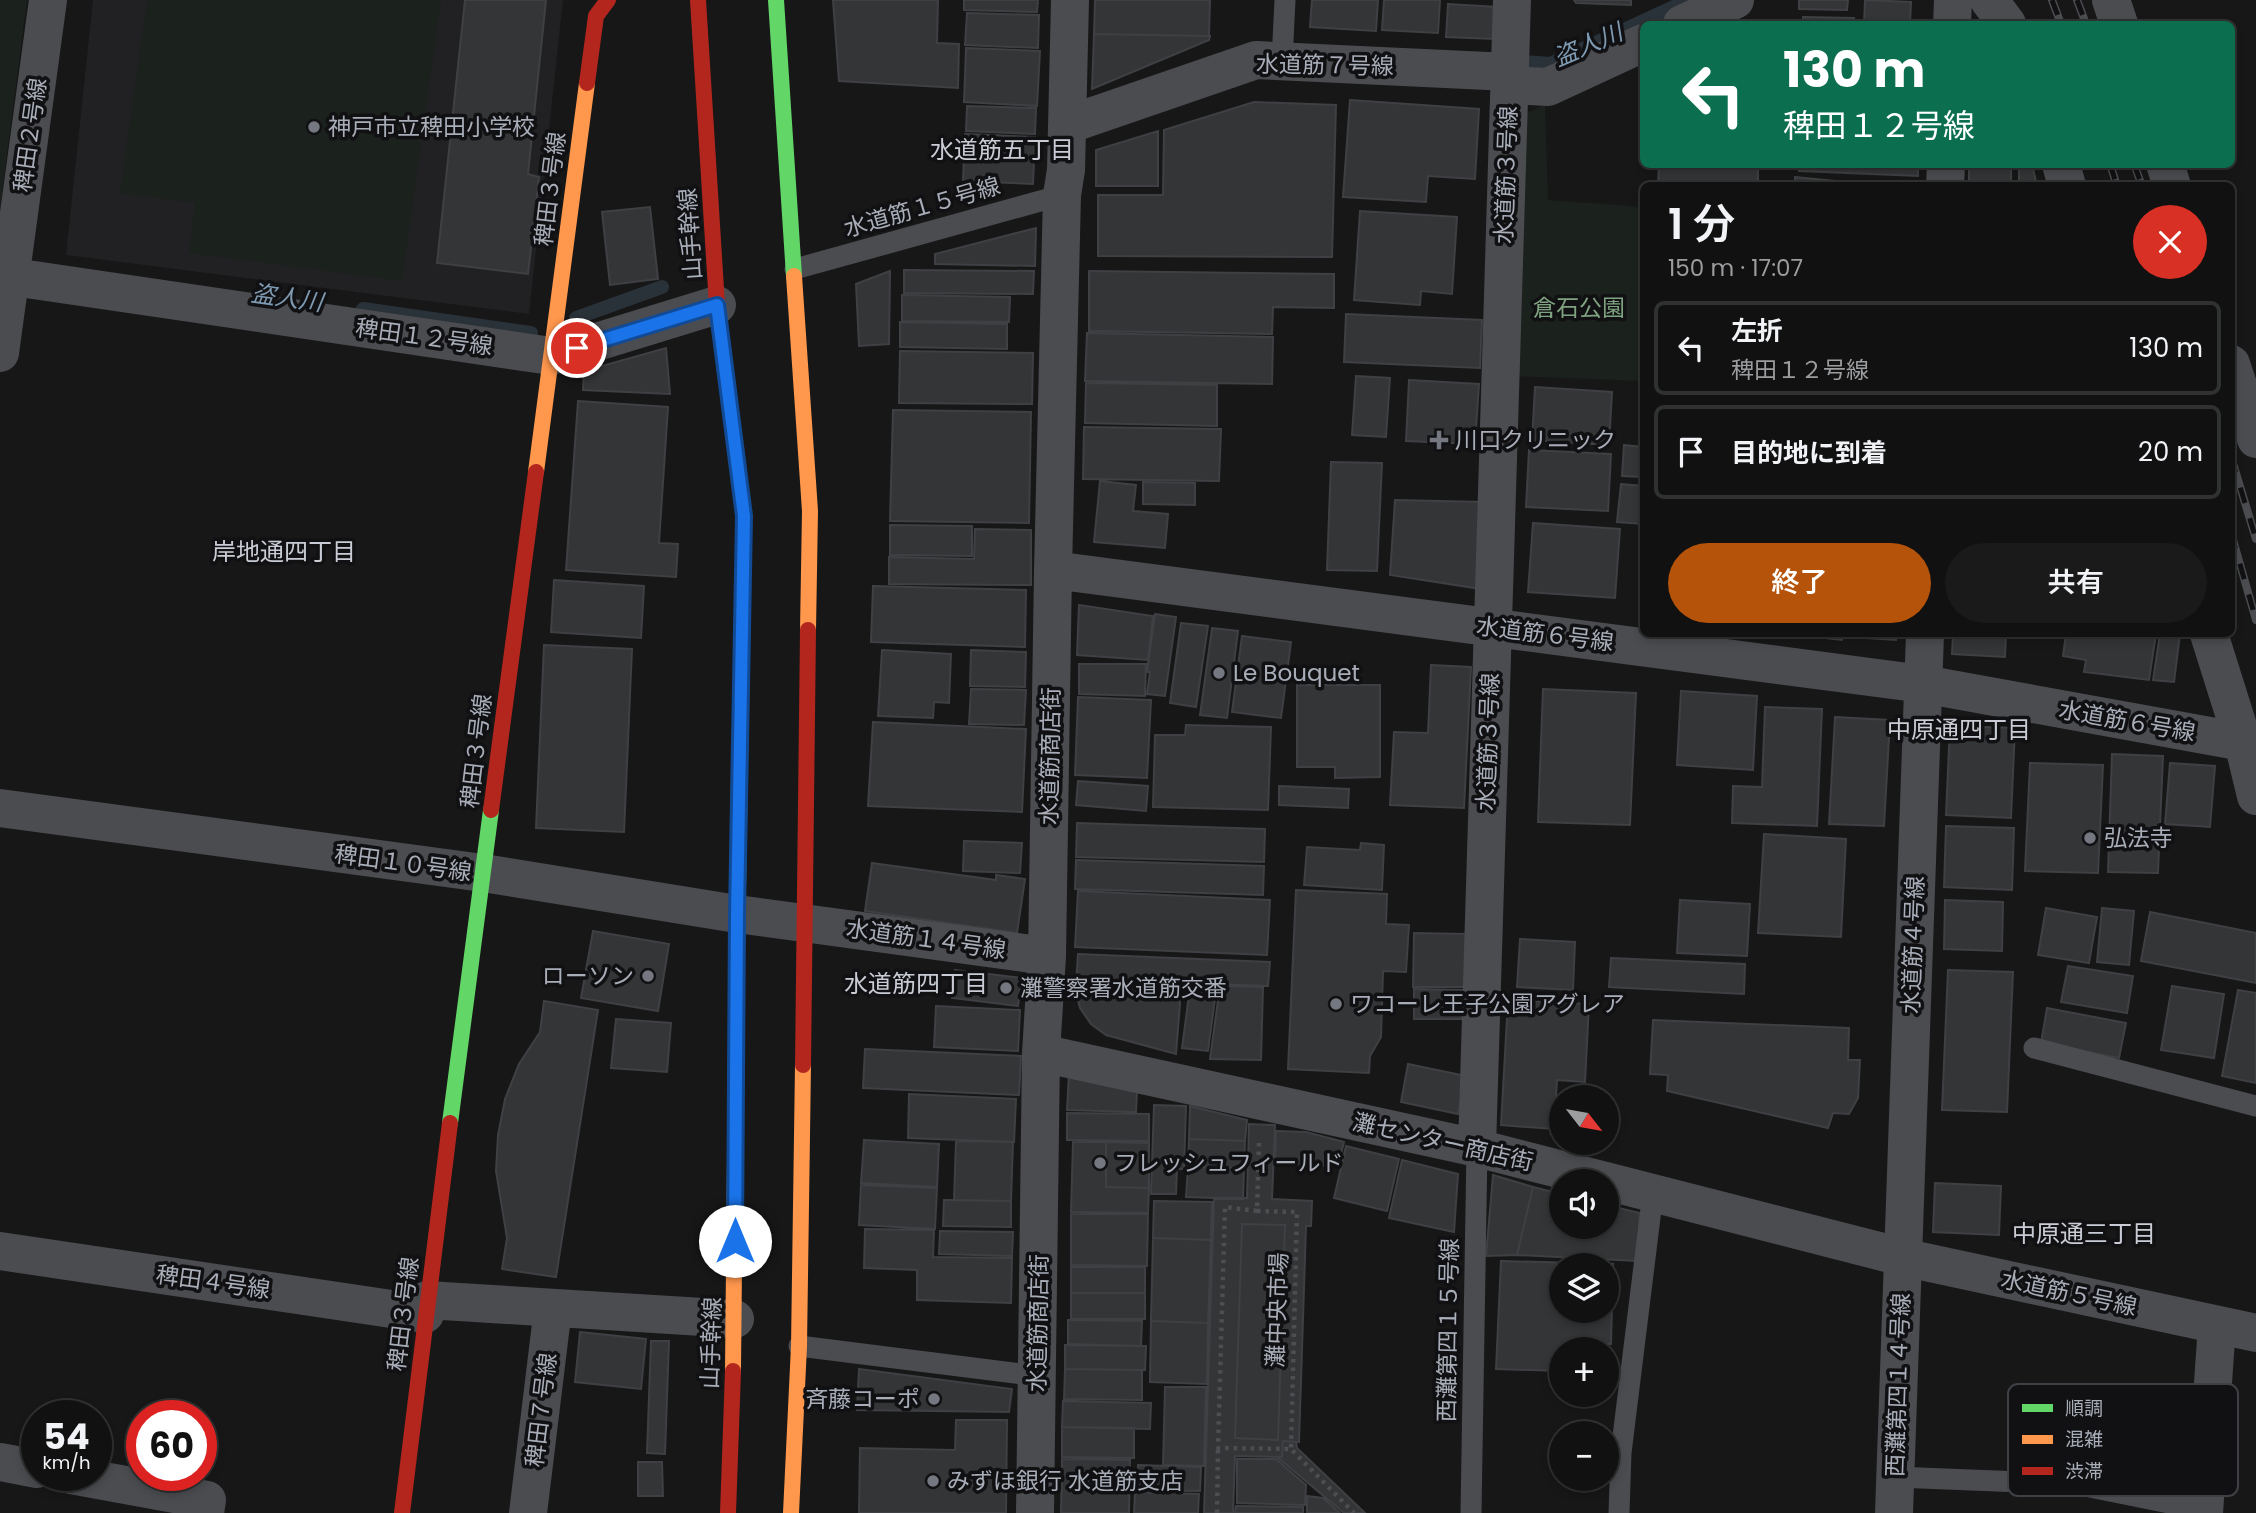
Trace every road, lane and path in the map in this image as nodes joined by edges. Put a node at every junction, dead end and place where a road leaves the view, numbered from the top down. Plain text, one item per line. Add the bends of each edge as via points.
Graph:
1 (48, 0) edge
2 (608, 0) edge
3 (698, 0) edge
4 (776, 0) edge
5 (1070, 0) edge
6 (1285, 0) edge
7 (1512, 0) edge
8 (1735, 0) edge
9 (1953, 0) edge
10 (1989, 0) edge
11 (2110, 0) edge
12 (1689, 21) edge
13 (1952, 21) edge
14 (2005, 21) edge
15 (2118, 21) edge
16 (1640, 44) edge
17 (1282, 61) junction
18 (1509, 79) junction
19 (1066, 125) junction
20 (1062, 195) junction
21 (795, 269) junction
22 (6, 275) edge
23 (717, 305) junction
24 (0, 353) edge
25 (551, 356) junction
26 (2235, 376) edge
27 (2256, 439) edge
28 (1053, 570) junction
29 (1491, 627) junction
30 (1925, 637) edge
31 (2210, 637) edge
32 (1923, 684) junction
33 (2250, 741) edge
34 (2256, 796) edge
35 (0, 808) edge
36 (483, 873) junction
37 (737, 914) junction
38 (805, 924) junction
39 (1047, 956) junction
40 (2034, 1048) dead end
41 (1041, 1053) junction
42 (1260, 1101) junction
43 (2256, 1106) edge
44 (1477, 1148) junction
45 (1653, 1193) junction
46 (1257, 1211) junction
47 (1893, 1255) junction
48 (2, 1261) edge
49 (426, 1307) junction
50 (553, 1308) junction
51 (735, 1319) junction
52 (2217, 1325) junction
53 (2256, 1334) edge
54 (799, 1346) junction
55 (1038, 1376) junction
56 (2213, 1384) edge
57 (1218, 1448) junction
58 (1291, 1449) junction
59 (0, 1462) edge
60 (21, 1466) edge
61 (112, 1483) edge
62 (2008, 1488) edge
63 (1895, 1495) edge
64 (2130, 1496) edge
65 (2204, 1512) edge
66 (205, 1513) edge
67 (402, 1513) edge
68 (528, 1513) edge
69 (728, 1513) edge
70 (791, 1513) edge
71 (1035, 1513) edge
72 (1217, 1513) edge
73 (1354, 1513) edge
74 (1471, 1513) edge
75 (1619, 1513) edge

1 - 22 street, 稗田２号線
2 - 25 main road, 稗田３号線 via 596,16
3 - 23 main road, 山手幹線
4 - 21 main road
5 - 19 street, 水道筋商店街
6 - 17 lane
7 - 18 street, 水道筋３号線
8 - 12 street
9 - 13 street
10 - 14 street
11 - 15 street
16 - 18 street, 水道筋７号線 via 1548,87
17 - 18 street, 水道筋７号線
17 - 19 street, 水道筋７号線 via 1256,60
18 - 29 street, 水道筋３号線
19 - 20 street, 水道筋商店街
20 - 21 lane, 水道筋１５号線
20 - 28 street, 水道筋商店街
21 - 38 main road via 810,511
22 - 24 street, 稗田２号線
22 - 25 street, 稗田１２号線
23 - 25 street, 稗田１２号線
23 - 37 main road, 山手幹線 via 744,516
25 - 36 main road, 稗田３号線
26 - 27 street
28 - 29 street, 水道筋６号線
28 - 39 street, 水道筋商店街
29 - 32 street, 水道筋６号線
29 - 44 street, 水道筋３号線
30 - 32 street, 水道筋４号線
31 - 33 street
32 - 33 street, 水道筋６号線
32 - 47 street, 水道筋４号線
33 - 34 street
35 - 36 street, 稗田１０号線
36 - 37 street, 稗田１０号線
36 - 49 main road, 稗田３号線
37 - 38 street, 稗田１０号線
37 - 51 main road, 山手幹線
38 - 39 street, 水道筋１４号線
38 - 54 main road
39 - 41 street, 水道筋商店街
40 - 43 lane
41 - 42 street, 灘センター商店街
41 - 55 street, 水道筋商店街
42 - 44 street, 灘センター商店街
42 - 46 path
44 - 45 street, 灘センター商店街
44 - 74 lane, 西灘第四１５号線
45 - 47 street, 灘センター商店街
45 - 75 lane via 1621,1453
46 - 57 path, 灘中央市場 via 1225,1207
46 - 58 path, 灘中央市場 via 1297,1212
47 - 52 street, 水道筋５号線
47 - 63 street, 西灘第四１４号線
48 - 49 street, 稗田４号線
49 - 50 street, 稗田４号線
49 - 67 main road, 稗田３号線
50 - 51 street, 稗田４号線
50 - 68 street, 稗田７号線
51 - 69 main road, 山手幹線
52 - 53 street, 水道筋５号線
52 - 56 street
54 - 55 lane
54 - 70 main road
55 - 71 street, 水道筋商店街
57 - 58 path
57 - 72 path, 灘中央市場
58 - 73 path
59 - 60 street
61 - 66 street via 207,1500
62 - 63 lane
64 - 65 lane

